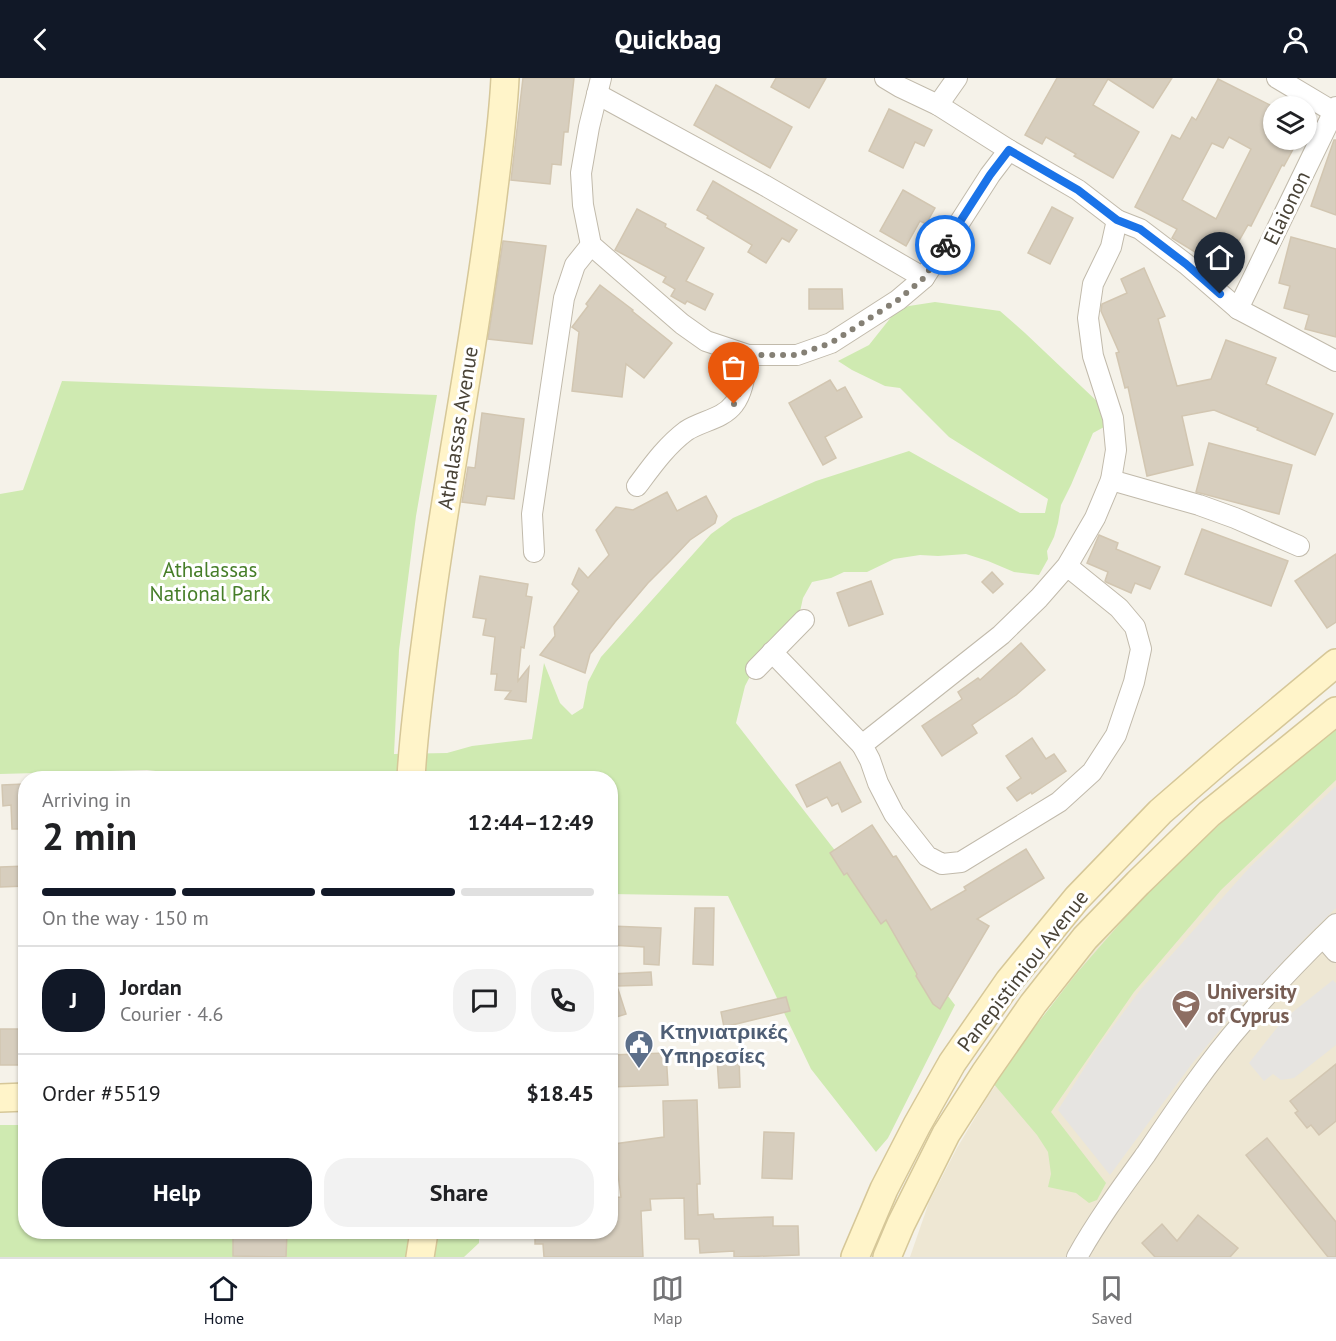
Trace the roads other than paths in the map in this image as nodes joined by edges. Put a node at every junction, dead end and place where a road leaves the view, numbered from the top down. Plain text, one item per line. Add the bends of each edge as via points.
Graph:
1 (505, 78) edge
2 (885, 78) edge
3 (957, 78) edge
4 (1277, 78) edge
5 (599, 86) edge
6 (938, 105) junction
7 (1335, 109) edge
8 (1009, 150) junction
9 (1117, 220) junction
10 (591, 245) junction
11 (924, 278) junction
12 (1238, 309) junction
13 (748, 355) junction
14 (1336, 362) edge
15 (1111, 480) junction
16 (637, 486) dead end
17 (1299, 546) dead end
18 (534, 552) dead end
19 (1067, 566) junction
20 (804, 620) dead end
21 (772, 652) junction
22 (1336, 663) edge
23 (756, 669) dead end
24 (1336, 711) edge
25 (862, 745) junction
26 (411, 771) edge
27 (1332, 938) edge
28 (18, 1097) edge
29 (0, 1098) edge
30 (855, 1257) edge
31 (887, 1257) edge
32 (1077, 1257) edge

1 - 26 main road, Athalassas Avenue via 483,279 437,554
2 - 6 street
3 - 6 street
4 - 7 street
5 - 10 street via 581,173 582,205
5 - 11 street
6 - 8 street
7 - 12 street, Elaionon
8 - 9 street via 1078,190
8 - 11 street
9 - 12 street via 1140,229
9 - 15 street via 1111,247 1093,284 1088,318 1093,356 1113,418 1116,450
10 - 13 street via 706,341
10 - 18 street via 575,265 564,298 532,514
11 - 13 street via 898,300 831,343 797,355
12 - 14 street
13 - 16 street via 742,387 734,404 687,430 663,451
15 - 17 street via 1199,505
15 - 19 street via 1095,518
19 - 25 street via 1001,635
19 - 25 street via 1119,608 1135,627 1141,649 1116,735 1092,772 1059,802 961,862 942,864 927,856 894,814
20 - 21 street
21 - 23 street
21 - 25 street
22 - 30 main road, Panepistimiou Avenue via 1160,812 1077,898 1009,981 952,1063 917,1125
24 - 31 main road, Panepistimiou Avenue via 1209,814 1085,938 1033,1004 946,1134
27 - 32 street via 1296,963 1204,1071
28 - 29 main road

